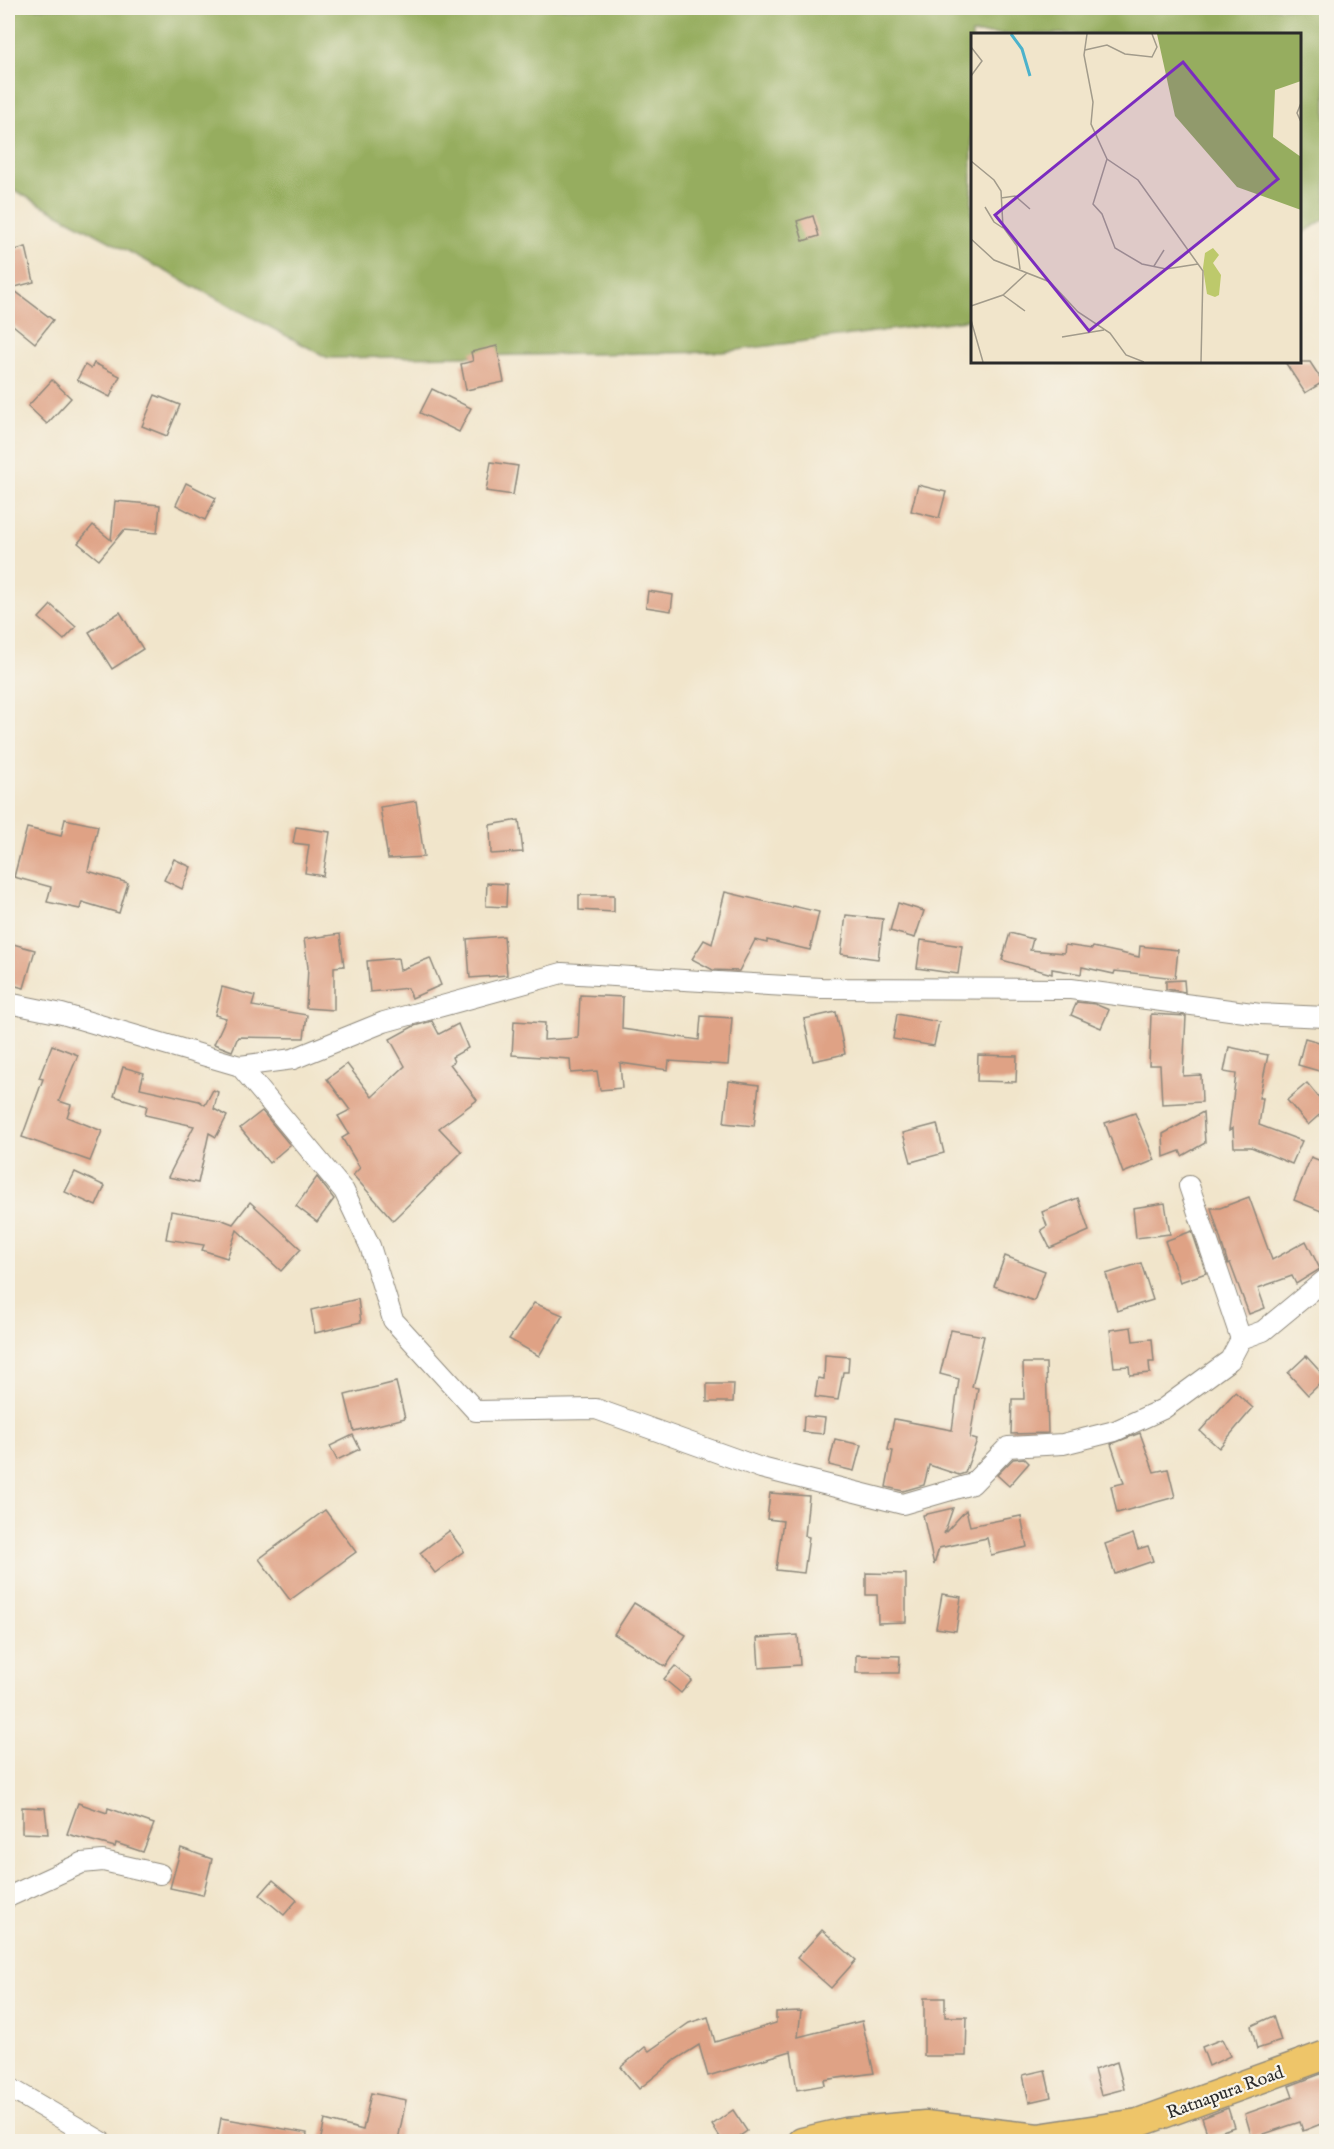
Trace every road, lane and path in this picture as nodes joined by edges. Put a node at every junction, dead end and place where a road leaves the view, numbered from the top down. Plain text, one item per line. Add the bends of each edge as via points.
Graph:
1 (8, 1003) edge
2 (1326, 1017) edge
3 (240, 1066) junction
4 (1189, 1186) dead end
5 (1326, 1279) edge
6 (1241, 1339) junction
7 (160, 1874) dead end
8 (8, 1897) edge
9 (1326, 2055) edge
10 (8, 2087) edge
11 (102, 2142) edge
12 (802, 2142) edge

1 - 3 street via 62,1014
2 - 3 street via 1260,1014 1071,988 820,988 562,973 384,1022 293,1059
3 - 6 street via 344,1191 370,1246 393,1320 477,1411 596,1409 761,1468 903,1504 972,1485 1008,1447 1063,1444 1115,1431 1163,1409 1230,1359
4 - 6 street
5 - 6 street via 1263,1331
7 - 8 street via 103,1861 82,1863
9 - 12 highway, Ratnapura Road via 1138,2123 1038,2138 925,2125 845,2132
10 - 11 street

